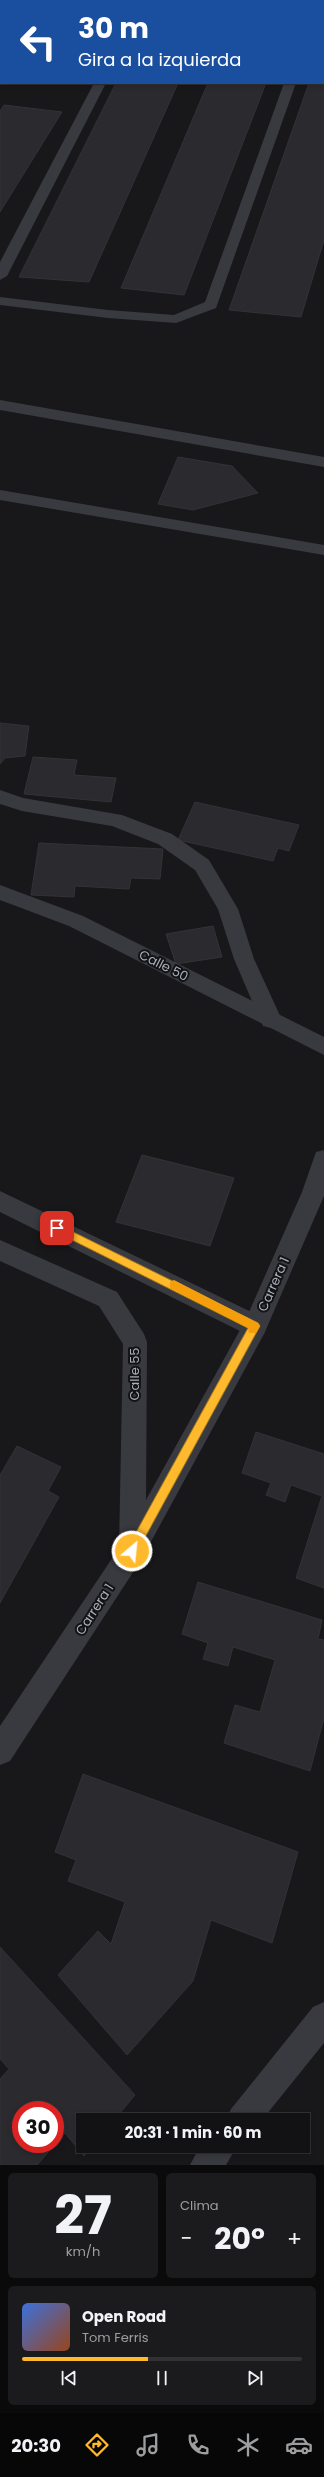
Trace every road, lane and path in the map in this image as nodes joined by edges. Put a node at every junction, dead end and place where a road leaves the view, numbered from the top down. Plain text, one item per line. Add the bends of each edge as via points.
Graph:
1 (99, 84) edge
2 (290, 84) edge
3 (0, 276) edge
4 (0, 301) edge
5 (0, 405) edge
6 (324, 462) edge
7 (0, 495) edge
8 (324, 550) edge
9 (0, 797) edge
10 (0, 892) edge
11 (271, 1020) junction
12 (324, 1047) edge
13 (324, 1159) edge
14 (0, 1201) edge
15 (0, 1250) edge
16 (255, 1326) junction
17 (132, 1551) junction
18 (0, 1751) edge
19 (324, 2018) edge
20 (248, 2113) edge
21 (215, 2153) edge
22 (206, 2165) edge

1 - 3 street
2 - 4 street via 212,306 176,320
5 - 6 street
7 - 8 street
9 - 11 street via 22,804 115,820 165,839 202,865 228,909 244,959
10 - 11 street, Calle 50 via 76,921
11 - 12 street, Calle 50
13 - 16 street, Carrera 1 via 314,1192
14 - 16 street
15 - 17 street, Calle 55 via 108,1299 135,1342
16 - 17 street, Carrera 1
17 - 18 street, Carrera 1
19 - 20 street
21 - 22 street

